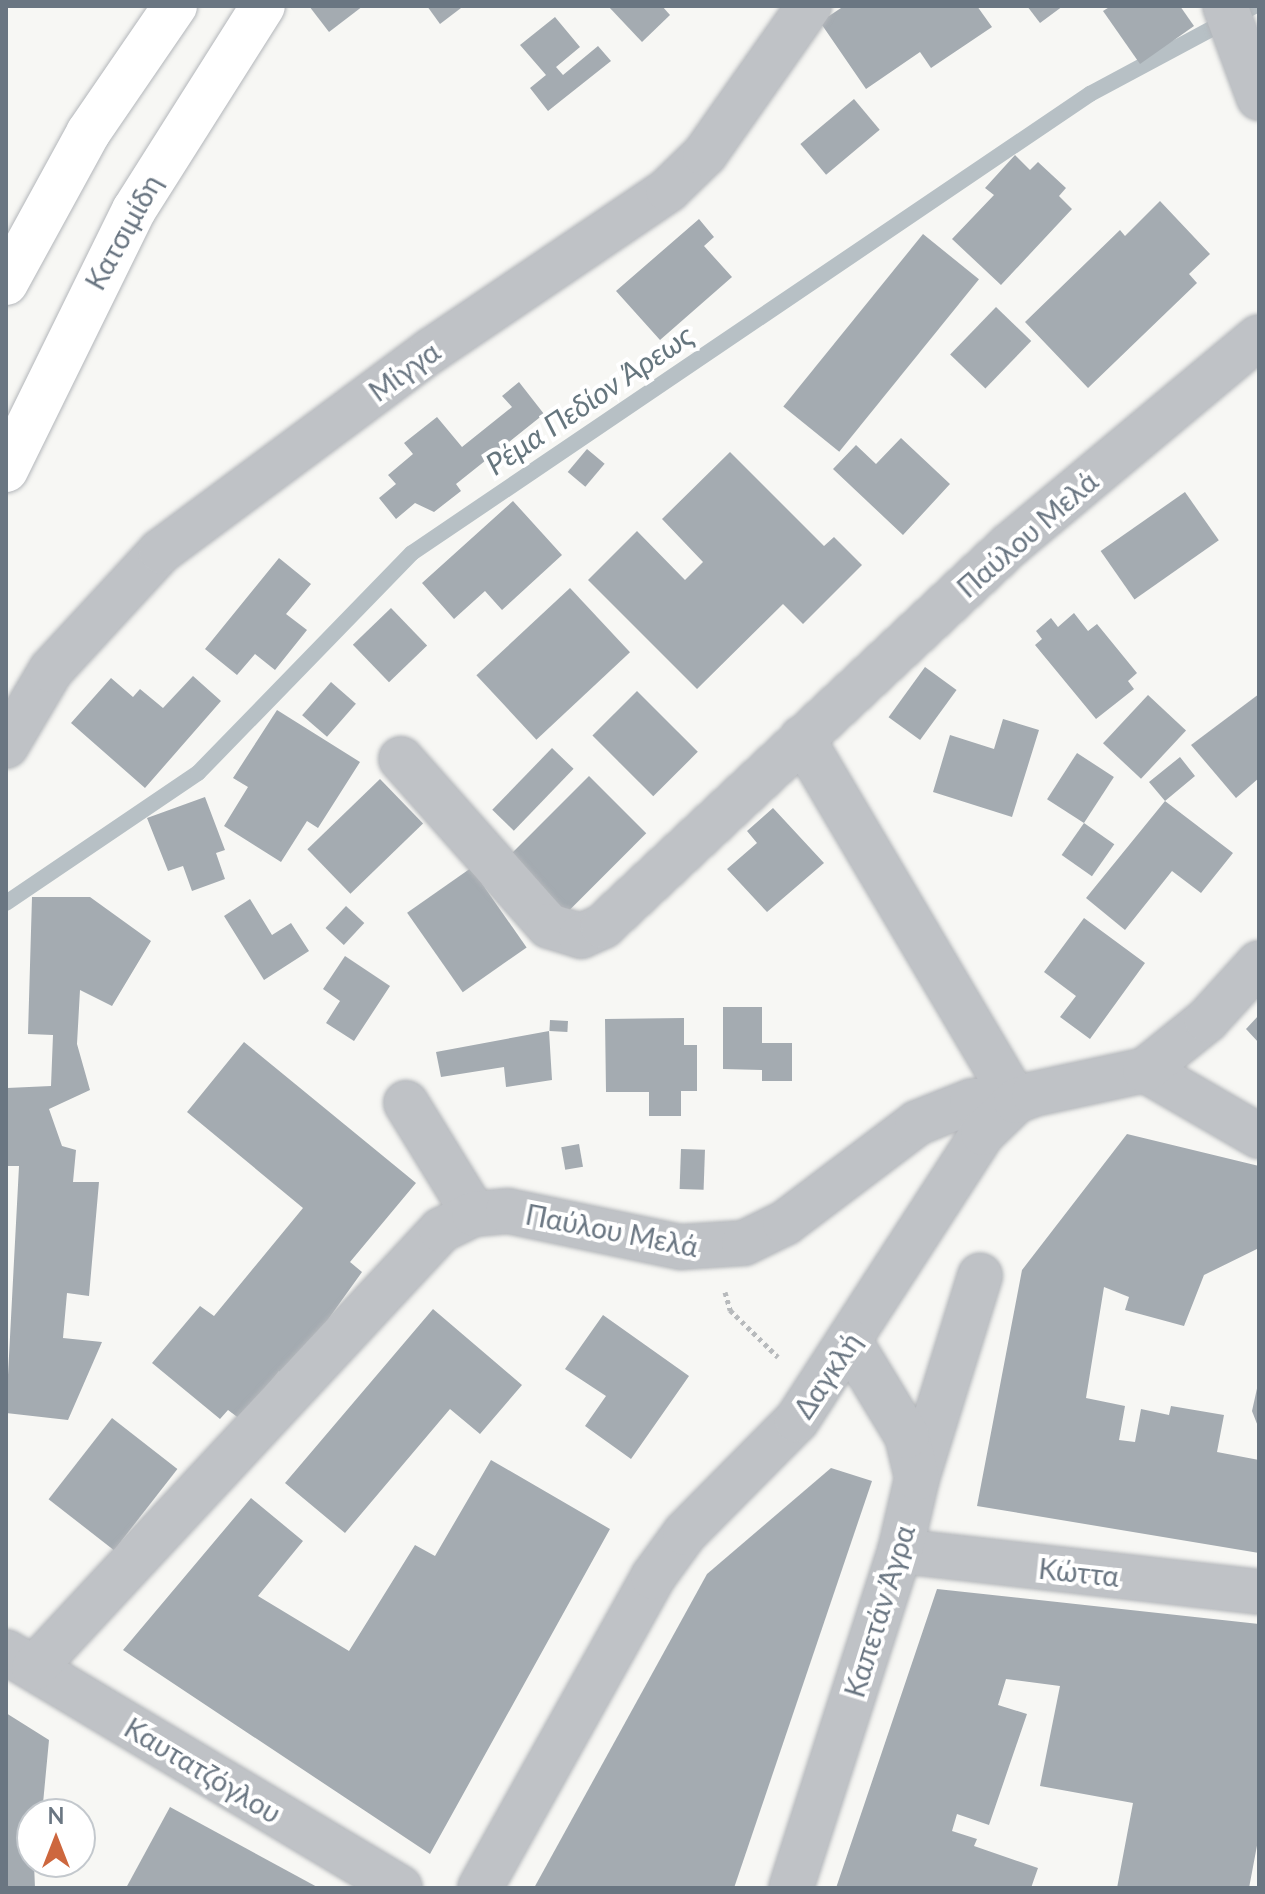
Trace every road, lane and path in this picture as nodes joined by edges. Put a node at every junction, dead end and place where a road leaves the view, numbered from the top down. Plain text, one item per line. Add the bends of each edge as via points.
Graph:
1 (175, 6) edge
2 (263, 6) edge
3 (809, 6) edge
4 (1228, 14) edge
5 (1259, 98) edge
6 (6, 283) edge
7 (1259, 337) edge
8 (6, 470) edge
9 (802, 738) junction
10 (6, 746) edge
11 (401, 759) dead end
12 (1259, 963) edge
13 (1145, 1070) junction
14 (1016, 1101) junction
15 (406, 1103) dead end
16 (1259, 1136) edge
17 (474, 1214) junction
18 (980, 1276) dead end
19 (730, 1310) dead end
20 (850, 1342) junction
21 (816, 1395) junction
22 (917, 1478) junction
23 (900, 1551) junction
24 (1259, 1592) edge
25 (20, 1660) edge
26 (400, 1888) edge
27 (480, 1888) edge
28 (791, 1888) edge

1 - 6 main road via 88,133
2 - 8 main road, Κατσιμίδη via 134,210
3 - 10 street, Μίγγα via 705,154 668,190 432,350 172,541 115,594 51,670
4 - 5 street
7 - 9 street, Παύλου Μελά via 1010,545
9 - 11 street, Παύλου Μελά via 603,926 581,936 549,926
9 - 14 street
12 - 13 street via 1207,1020
13 - 14 street
13 - 16 street
14 - 17 street, Παύλου Μελά via 972,1101 917,1123 785,1223 744,1243 681,1247 526,1214
14 - 20 street, Δαγκλή via 961,1163
15 - 17 street
17 - 25 street, Παύλου Μελά via 428,1240
18 - 22 street
19 - 21 path
20 - 21 street, Δαγκλή
20 - 22 street, Καπετάν Άγρα via 907,1436
21 - 27 street, Δαγκλή via 782,1440 685,1533 653,1577
22 - 23 street, Καπετάν Άγρα
23 - 24 street, Κώττα
23 - 28 street, Καπετάν Άγρα
25 - 26 street, Καυτατζόγλου

